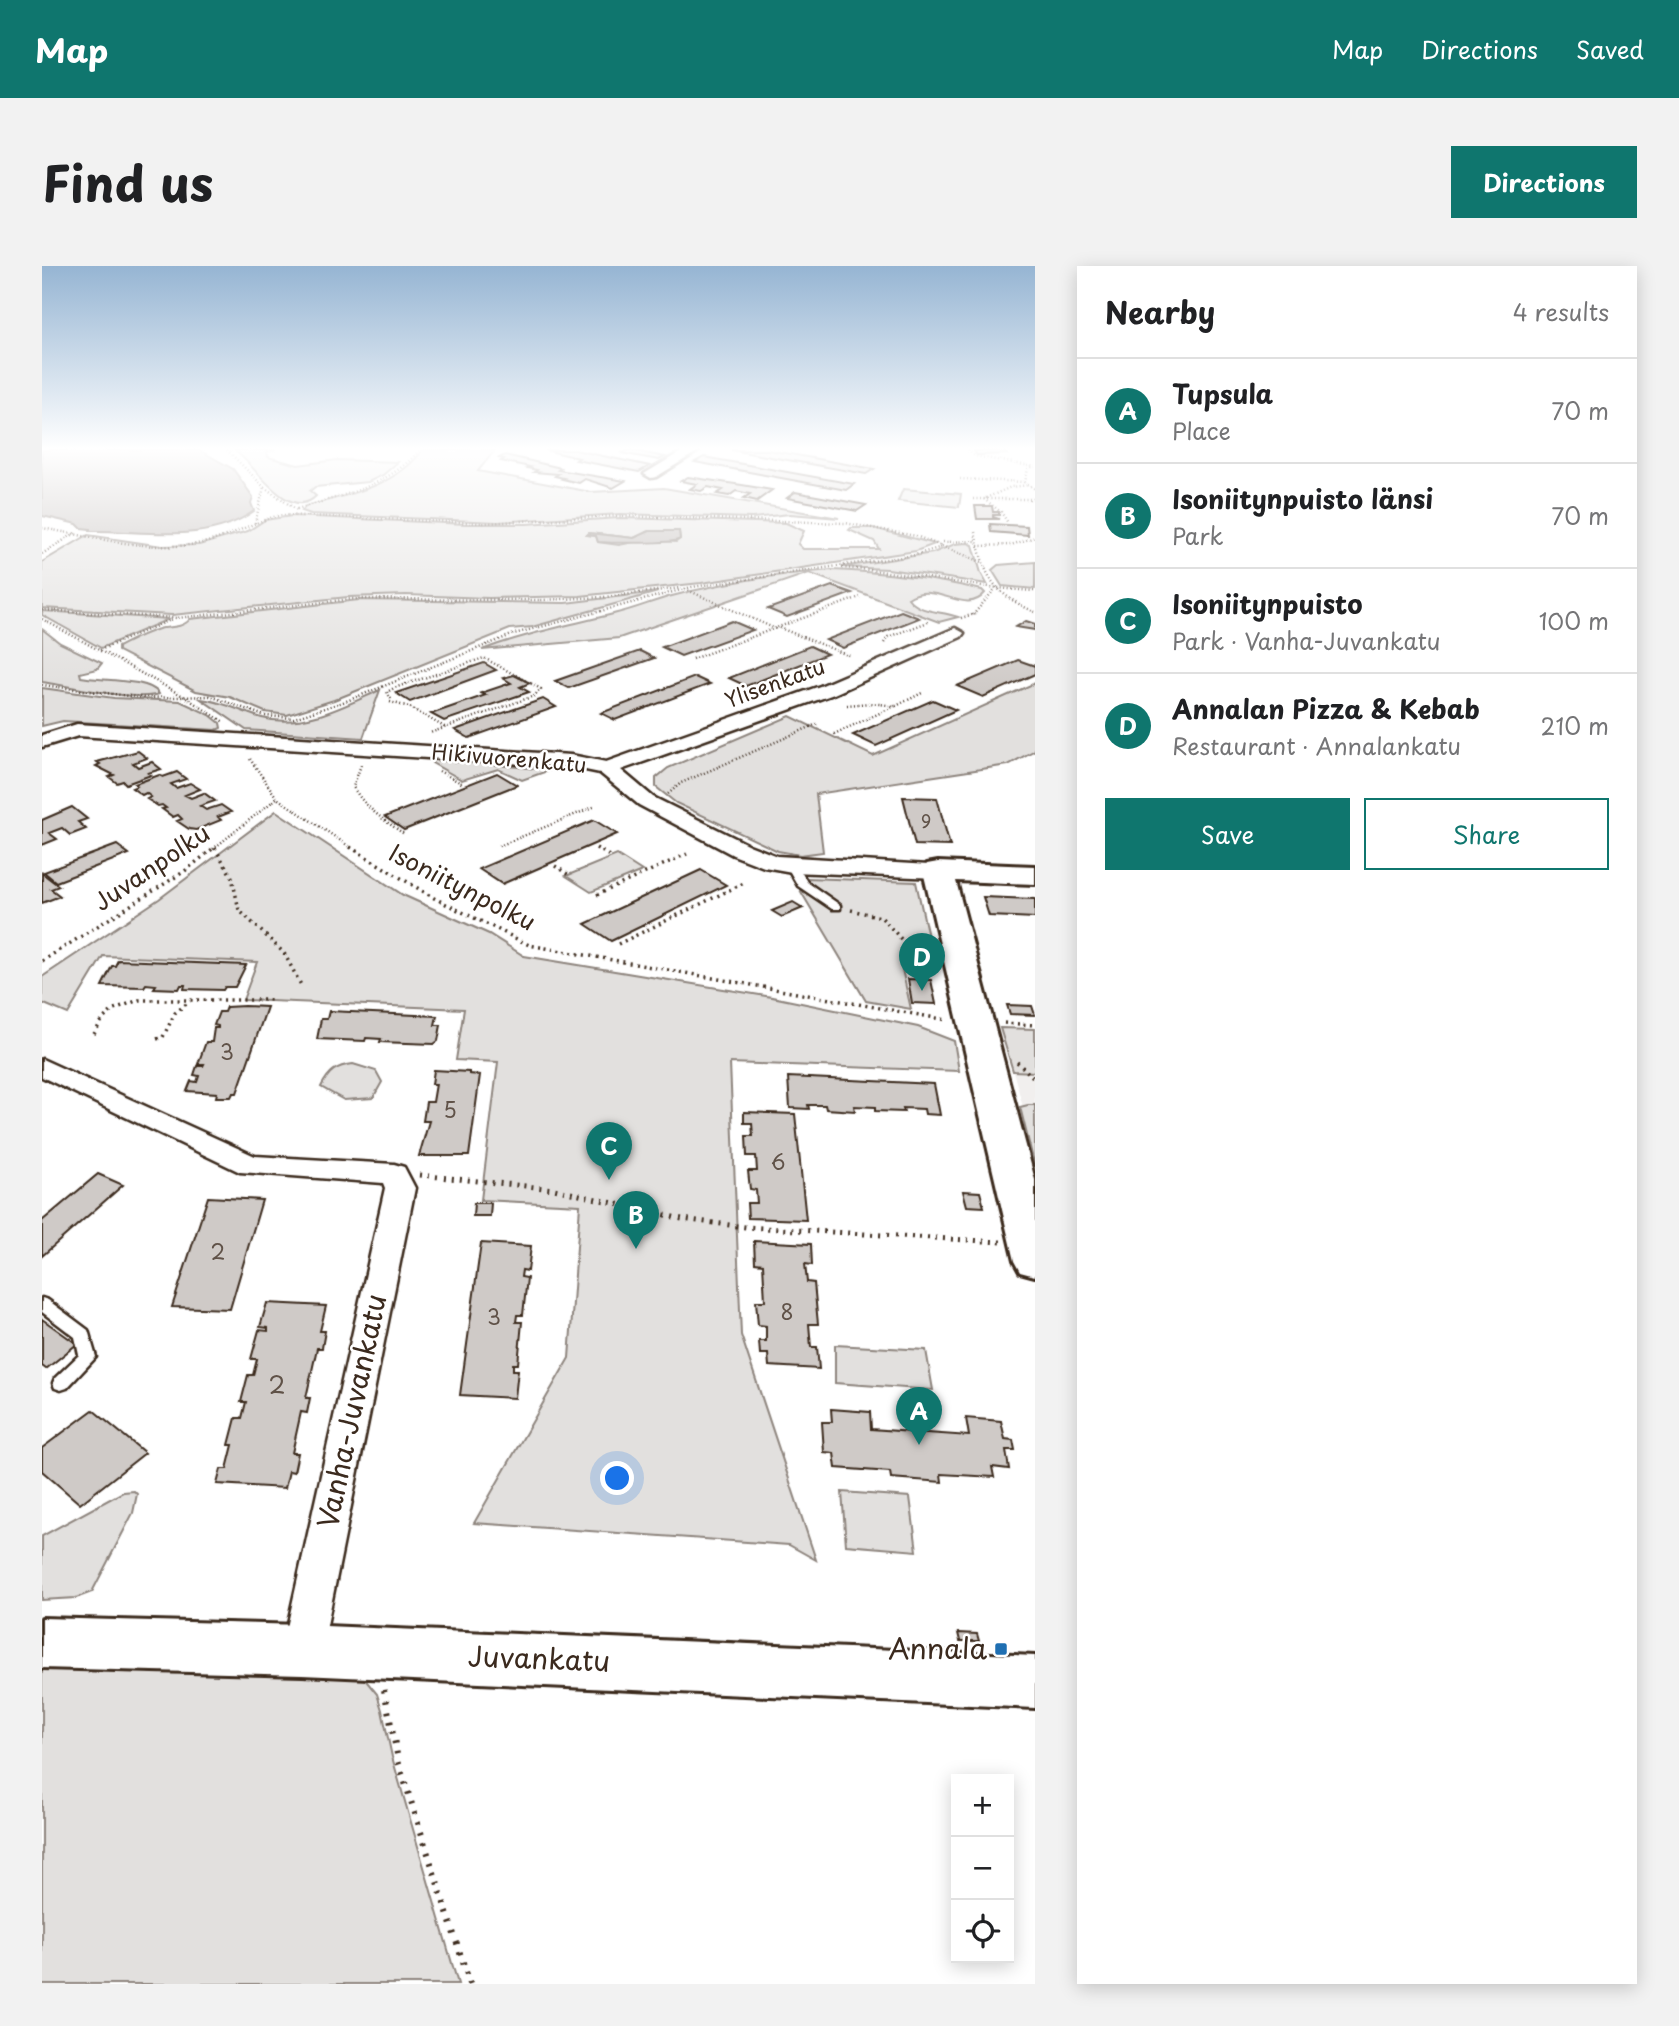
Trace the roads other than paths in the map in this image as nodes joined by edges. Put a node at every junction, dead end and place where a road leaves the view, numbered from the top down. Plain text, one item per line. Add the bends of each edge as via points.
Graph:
1 (955, 633) road end
2 (42, 741) edge
3 (607, 768) junction
4 (792, 865) junction
5 (938, 871) junction
6 (1035, 875) edge
7 (836, 907) road end
8 (42, 1067) edge
9 (1022, 1251) edge
10 (42, 1304) edge
11 (61, 1383) dead end
12 (42, 1643) edge
13 (302, 1650) junction
14 (1035, 1682) edge

1 - 3 street, Ylisenkatu via 799,701
2 - 3 street, Hikivuorenkatu via 77,730 571,761
3 - 4 street, Hikivuorenkatu via 655,806 741,850
4 - 5 street, Hikivuorenkatu
4 - 7 lane via 802,884
5 - 6 street, Hikivuorenkatu
5 - 9 street via 976,1022
8 - 13 street, Vanha-Juvankatu via 250,1165 394,1174 400,1188
10 - 11 lane via 82,1334 88,1357
12 - 13 street, Juvankatu
13 - 14 street, Juvankatu

